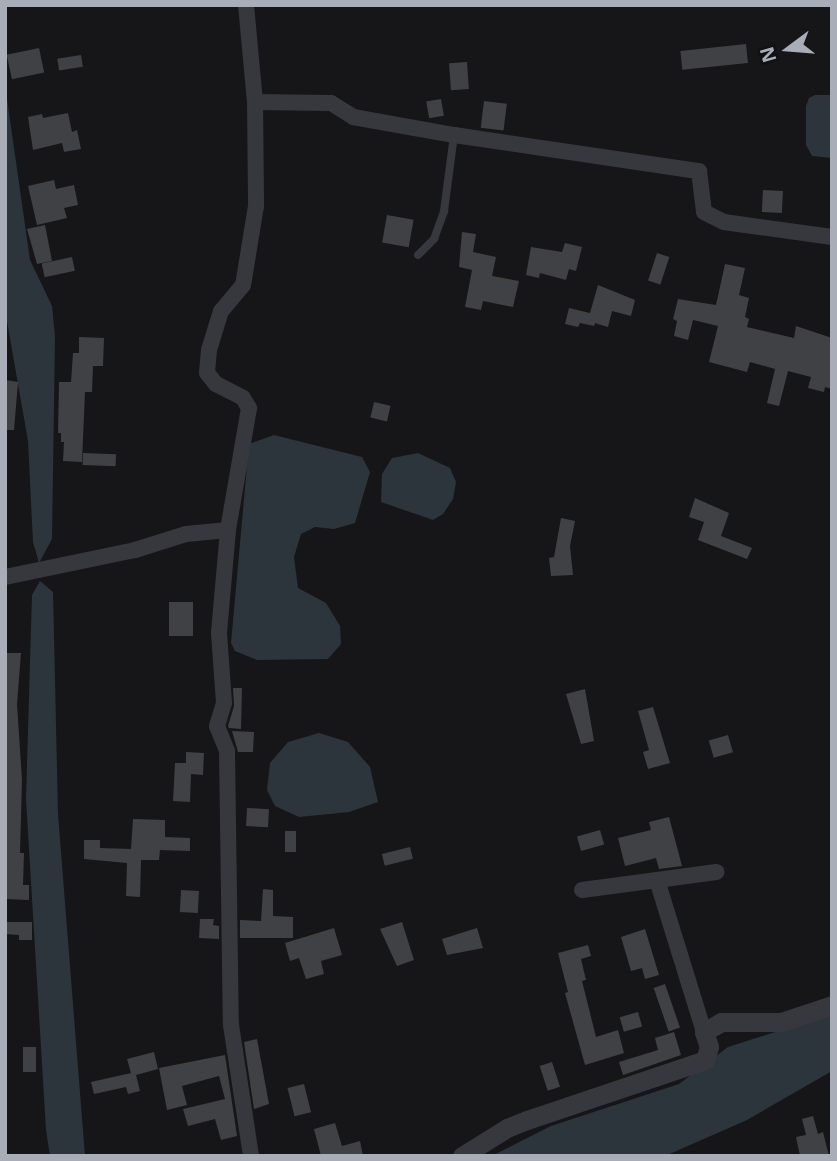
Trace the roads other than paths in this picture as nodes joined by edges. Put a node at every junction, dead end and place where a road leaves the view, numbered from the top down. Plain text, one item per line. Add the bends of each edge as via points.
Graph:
1 (246, 5) edge
2 (255, 102) junction
3 (454, 135) junction
4 (832, 237) edge
5 (418, 255) dead end
6 (228, 530) junction
7 (5, 577) edge
8 (716, 872) dead end
9 (657, 880) junction
10 (582, 890) dead end
11 (832, 1006) edge
12 (704, 1031) junction
13 (251, 1156) edge
14 (462, 1156) edge

1 - 2 street
2 - 3 street via 331,103 353,117
2 - 6 street via 256,206 243,285 221,311 207,366 212,380 243,398 249,408
3 - 4 street via 699,171 704,212 724,222
3 - 5 lane via 444,211 434,239
6 - 7 street via 186,534 135,550
6 - 13 street via 219,633 224,703 217,726 227,751 231,1025
8 - 9 street
9 - 10 street
9 - 12 street
11 - 12 street via 781,1022 721,1022
12 - 14 street via 709,1047 705,1060 527,1120

